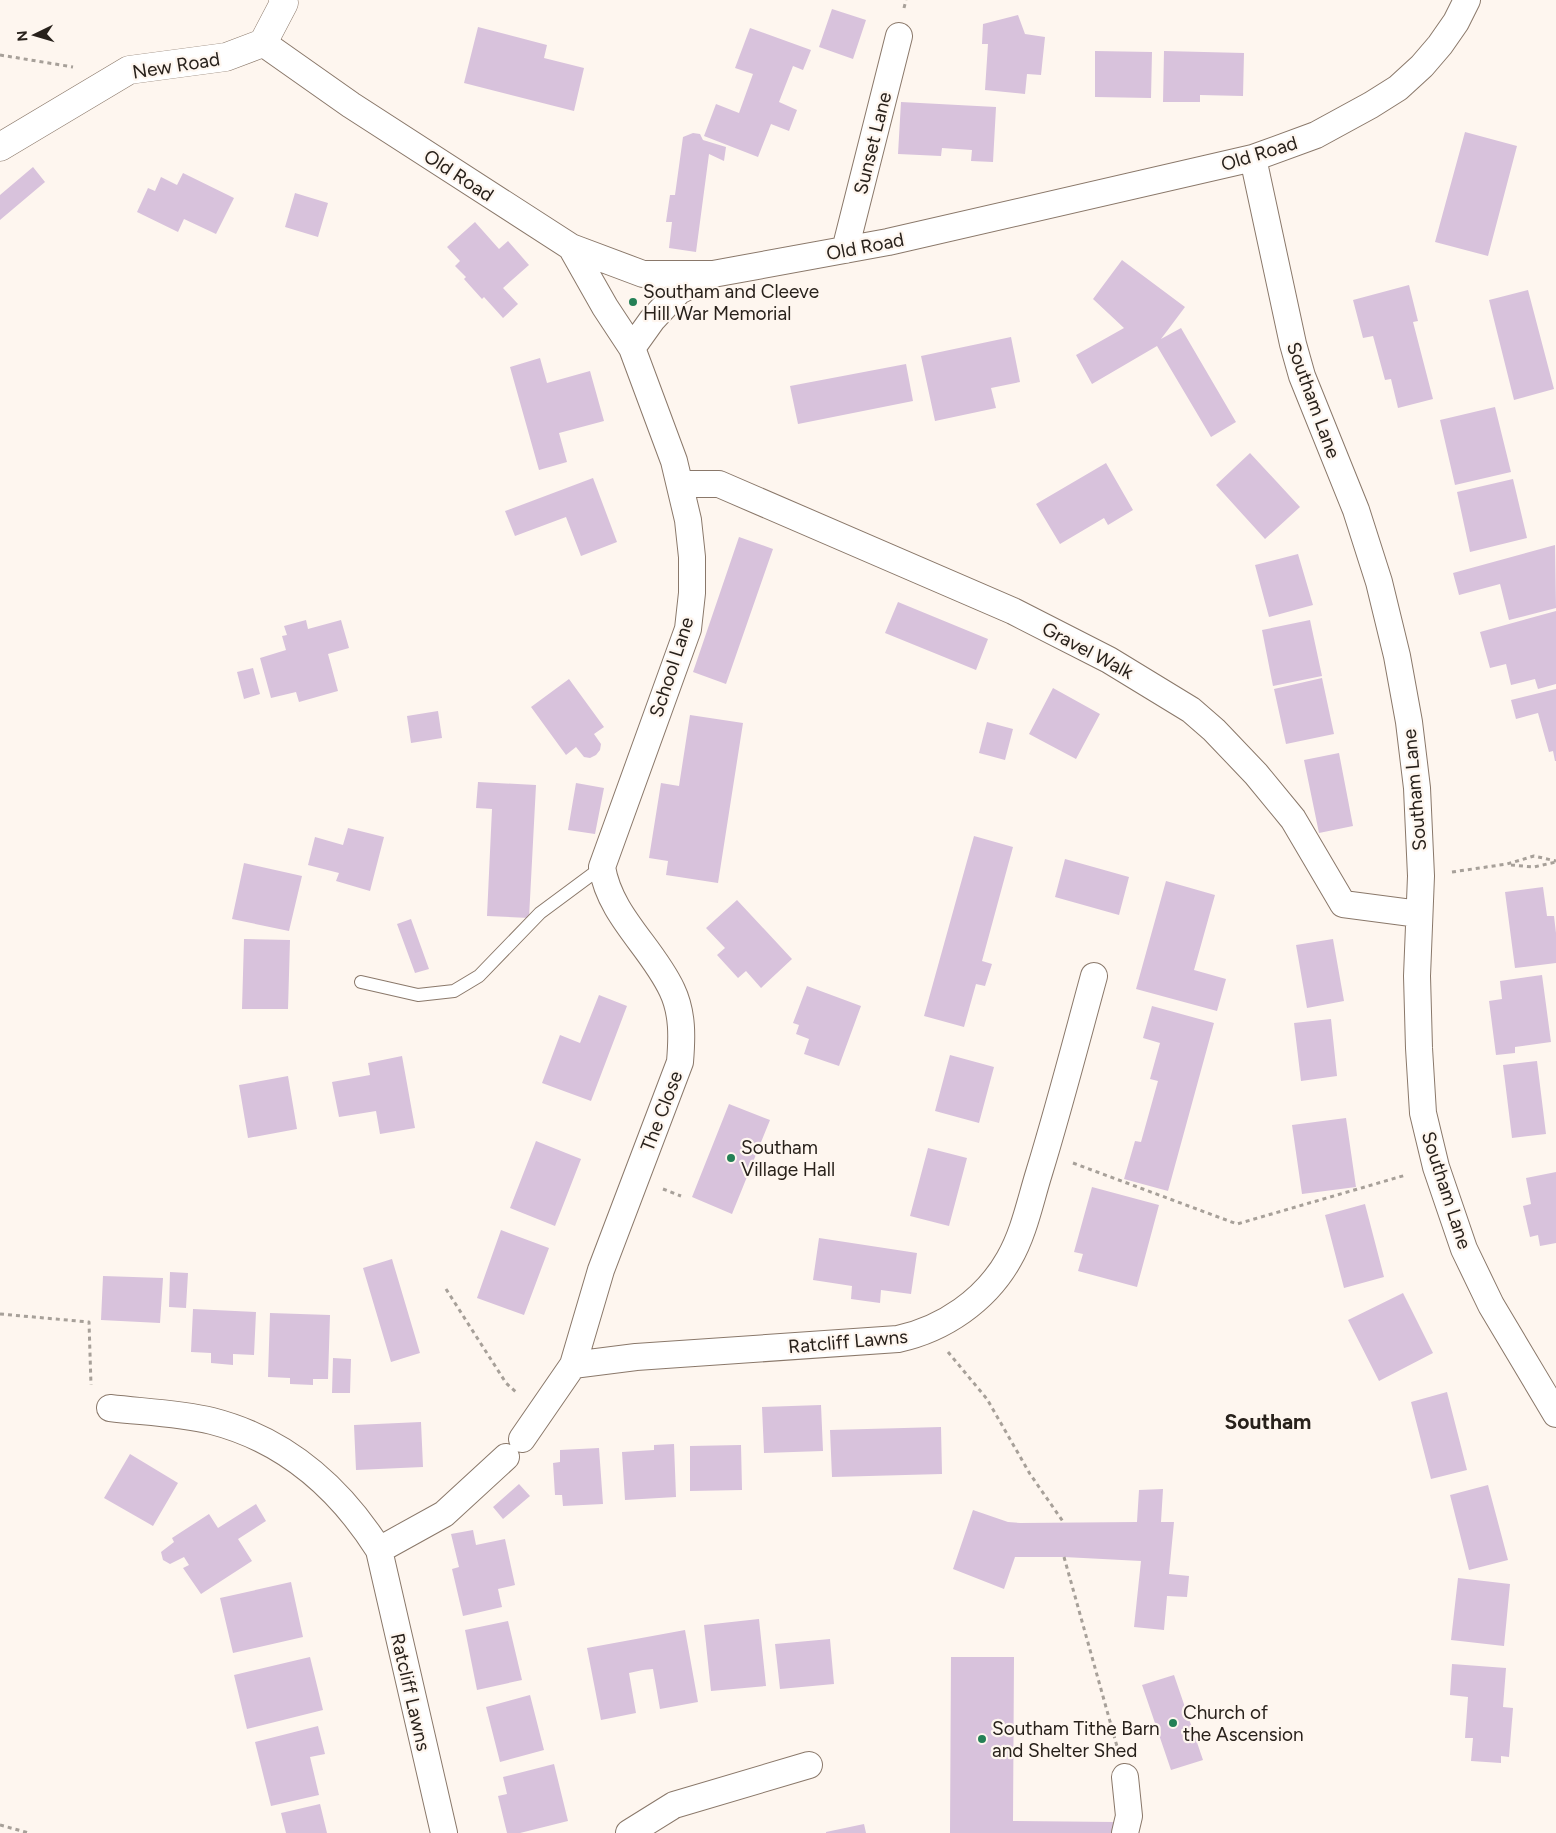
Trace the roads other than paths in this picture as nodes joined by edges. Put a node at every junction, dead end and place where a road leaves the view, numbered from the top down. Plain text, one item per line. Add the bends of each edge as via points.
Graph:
1 (283, 0) edge
2 (1467, 0) edge
3 (899, 36) dead end
4 (263, 42) junction
5 (0, 147) edge
6 (1253, 158) junction
7 (571, 247) junction
8 (845, 250) junction
9 (713, 274) junction
10 (632, 348) junction
11 (681, 484) junction
12 (602, 867) junction
13 (1419, 914) junction
14 (1094, 976) dead end
15 (361, 982) dead end
16 (573, 1364) junction
17 (110, 1408) road end
18 (1556, 1414) edge
19 (379, 1550) junction
20 (809, 1765) dead end
21 (1125, 1777) road end
22 (444, 1833) edge
23 (629, 1833) edge
24 (1125, 1833) edge

1 - 4 street
2 - 6 street, Old Road via 1440,45 1398,88 1316,135
3 - 8 street, Sunset Lane
4 - 5 street, New Road via 226,57 129,70
4 - 7 street, Old Road via 351,105
6 - 8 street, Old Road
6 - 13 street, Southam Lane via 1292,344 1356,510 1379,582 1397,656 1417,788 1421,876
7 - 9 street, Old Road via 643,274
7 - 10 street, School Lane
8 - 9 street, Old Road
9 - 10 street via 678,291
10 - 11 street, School Lane
11 - 12 street, School Lane via 692,557 688,629
11 - 13 street, Gravel Walk via 720,484 1013,611 1109,660 1191,710 1214,730 1293,819 1343,904
12 - 15 lane via 540,913 479,976 454,991 418,995
12 - 16 street, The Close via 610,895 672,991 679,1011 682,1045 680,1062 601,1270
13 - 18 street, Southam Lane via 1417,976 1423,1113 1436,1167 1464,1249 1487,1297
14 - 16 street, Ratcliff Lawns via 1019,1239 994,1280 956,1316 916,1336 898,1340
16 - 19 street via 514,1448 444,1514
17 - 19 street, Ratcliff Lawns via 212,1421 267,1442 294,1458 342,1499
19 - 22 street, Ratcliff Lawns
20 - 23 street via 674,1805
21 - 24 street via 1129,1816

